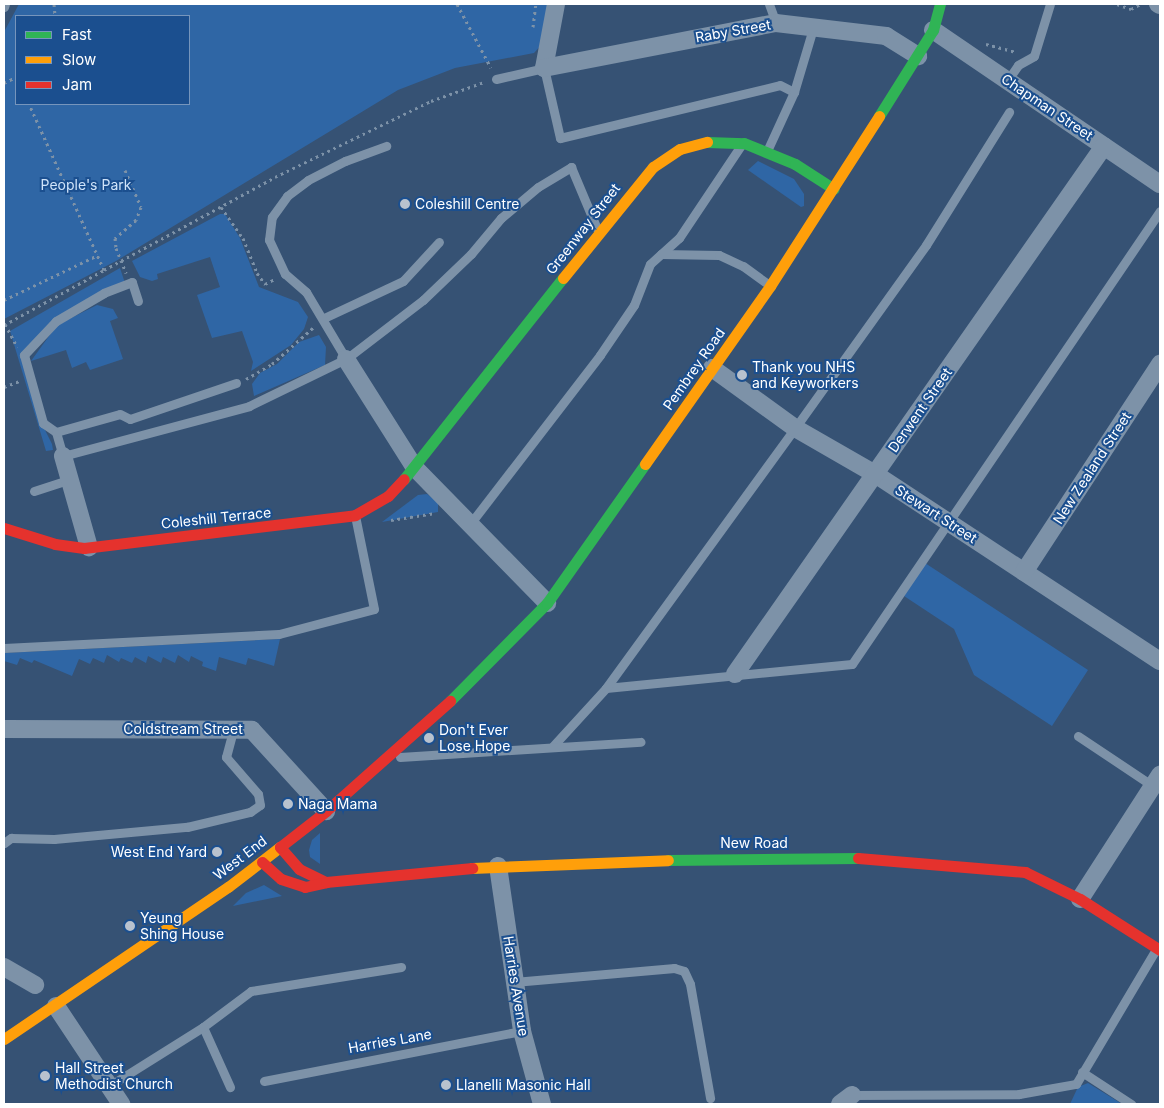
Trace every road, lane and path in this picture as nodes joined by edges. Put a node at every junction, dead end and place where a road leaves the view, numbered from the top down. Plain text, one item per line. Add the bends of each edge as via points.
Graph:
1 (457, 4) edge
2 (556, 4) edge
3 (769, 4) edge
4 (940, 4) edge
5 (1050, 4) edge
6 (1117, 4) edge
7 (1141, 4) edge
8 (776, 23) junction
9 (814, 25) junction
10 (933, 30) junction
11 (918, 56) junction
12 (544, 68) junction
13 (496, 78) junction
14 (1007, 81) junction
15 (794, 92) junction
16 (30, 105) edge
17 (1009, 112) dead end
18 (744, 143) junction
19 (386, 146) dead end
20 (1104, 146) junction
21 (766, 153) junction
22 (125, 170) dead end
23 (1160, 184) edge
24 (834, 189) junction
25 (221, 207) junction
26 (1160, 211) edge
27 (599, 234) junction
28 (439, 242) dead end
29 (661, 254) junction
30 (98, 255) junction
31 (120, 262) junction
32 (104, 270) junction
33 (285, 274) junction
34 (132, 282) junction
35 (770, 286) junction
36 (4, 298) edge
37 (138, 300) dead end
38 (324, 318) junction
39 (4, 324) edge
40 (24, 355) junction
41 (346, 359) junction
42 (1160, 364) edge
43 (712, 368) junction
44 (236, 383) joint
45 (795, 428) junction
46 (56, 432) junction
47 (63, 456) junction
48 (415, 468) junction
49 (875, 474) junction
50 (70, 479) junction
51 (34, 491) dead end
52 (456, 510) junction
53 (357, 521) junction
54 (948, 522) junction
55 (470, 524) junction
56 (4, 528) edge
57 (90, 547) junction
58 (1024, 572) junction
59 (548, 603) junction
60 (4, 648) edge
61 (1160, 660) edge
62 (735, 674) junction
63 (606, 688) junction
64 (430, 720) joint
65 (4, 728) edge
66 (233, 730) junction
67 (1078, 736) dead end
68 (641, 742) dead end
69 (553, 746) junction
70 (389, 757) junction
71 (1158, 784) edge
72 (326, 811) junction
73 (4, 843) edge
74 (280, 847) junction
75 (262, 862) junction
76 (498, 866) junction
77 (326, 882) junction
78 (1080, 899) junction
79 (1158, 949) edge
80 (4, 967) edge
81 (401, 967) dead end
82 (514, 982) junction
83 (35, 985) dead end
84 (56, 1006) junction
85 (203, 1027) junction
86 (522, 1031) junction
87 (4, 1039) edge
88 (1082, 1072) junction
89 (264, 1081) dead end
90 (110, 1086) junction
91 (230, 1087) dead end
92 (710, 1098) dead end
93 (846, 1099) edge
94 (121, 1104) edge
95 (542, 1104) edge
96 (1131, 1104) edge

1 - 13 path
2 - 12 street
3 - 8 lane
4 - 10 main road, Pembrey Road
5 - 14 lane via 1034,56 1018,65
6 - 7 path via 1132,9
8 - 9 street, Raby Street
8 - 12 street, Raby Street
9 - 11 street, Raby Street via 886,36
9 - 15 lane
10 - 11 main road, Pembrey Road
10 - 14 street, Chapman Street
11 - 24 main road, Pembrey Road
12 - 13 lane
12 - 15 lane via 560,138 780,85
13 - 25 path via 431,101
14 - 20 street, Chapman Street
15 - 21 lane
16 - 30 path
17 - 45 lane via 926,245
18 - 21 main road, Greenway Street
18 - 27 main road, Greenway Street via 716,140 680,149 653,167
18 - 29 lane via 679,238
19 - 33 lane via 345,161 308,180 287,196 272,217 270,240
20 - 23 street, Chapman Street
20 - 49 street, Derwent Street
21 - 24 main road, Greenway Street via 796,164
22 - 31 path via 141,208 136,220 115,238
24 - 35 main road, Pembrey Road
25 - 31 path
25 - 33 path via 243,238 265,284
26 - 54 lane
27 - 41 lane via 571,167 538,187 501,218 471,254 423,300
27 - 48 main road, Greenway Street
28 - 38 lane via 403,281
29 - 35 lane via 720,255 743,266
29 - 55 lane via 650,264 634,305 600,355
30 - 32 path
30 - 36 path
31 - 32 path
31 - 34 path
32 - 39 path
33 - 38 lane via 306,292
34 - 37 lane
34 - 40 lane via 104,293 56,321
35 - 43 main road, Pembrey Road
38 - 41 lane
38 - 44 path via 272,364
39 - 40 path
40 - 46 lane via 43,423
41 - 47 lane via 249,406
41 - 48 street
42 - 58 street, New Zealand Street
43 - 45 street, Stewart Street
43 - 59 main road, Pembrey Road
44 - 46 lane via 130,419 120,414
45 - 49 street, Stewart Street
45 - 63 lane
46 - 47 lane
47 - 50 street
48 - 52 street
48 - 53 main road, Coleshill Terrace
49 - 54 street, Stewart Street
49 - 62 street, Derwent Street
50 - 51 lane
50 - 57 street
52 - 53 path
52 - 55 street
53 - 57 main road, Coleshill Terrace
53 - 60 lane via 374,609 279,634
54 - 58 street, Stewart Street
54 - 62 lane via 852,664
55 - 59 street
56 - 57 main road, Coleshill Terrace via 55,544
58 - 61 street, Stewart Street
59 - 64 main road, Pembrey Road
62 - 63 lane
63 - 69 lane
64 - 70 main road, West End
65 - 66 street, Coldstream Street
66 - 72 street, Coldstream Street via 252,730
66 - 73 lane via 226,756 258,794 260,805 250,812 187,827 54,839 11,838
67 - 71 lane
68 - 69 lane
69 - 70 lane
70 - 72 main road, West End
71 - 78 street
72 - 74 main road, West End
74 - 75 main road, West End
74 - 77 main road via 299,869
75 - 77 main road, New Road via 291,885 306,887
75 - 84 main road, West End
76 - 77 main road, New Road
76 - 78 main road, New Road via 736,857 860,858 1025,872
76 - 82 street, Harries Avenue
78 - 79 main road, New Road
79 - 88 lane
80 - 83 street
81 - 85 lane via 251,991
82 - 86 street, Harries Avenue
82 - 92 lane via 674,968 684,971 690,984
84 - 87 main road, West End
84 - 90 street
85 - 90 lane
85 - 91 lane
86 - 89 lane, Harries Lane
86 - 95 street, Harries Avenue
88 - 93 lane via 1076,1084 1019,1094
88 - 96 lane
90 - 94 street

